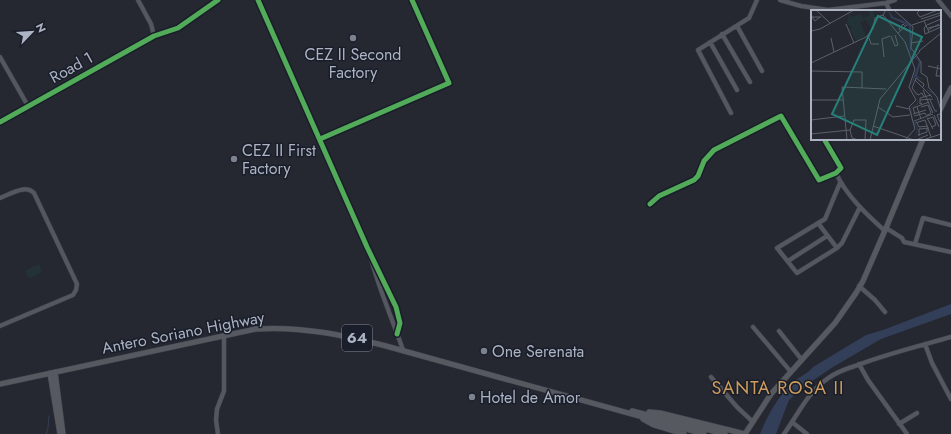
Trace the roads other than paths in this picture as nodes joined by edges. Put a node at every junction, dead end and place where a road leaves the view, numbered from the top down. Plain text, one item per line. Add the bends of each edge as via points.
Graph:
1 (138, 0) edge
2 (218, 0) edge
3 (258, 0) edge
4 (412, 0) edge
5 (757, 0) edge
6 (780, 0) edge
7 (895, 0) edge
8 (938, 0) edge
9 (886, 4) junction
10 (889, 10) edge
11 (951, 16) edge
12 (737, 26) junction
13 (722, 34) junction
14 (154, 36) junction
15 (710, 42) junction
16 (0, 57) edge
17 (762, 71) dead end
18 (750, 82) dead end
19 (951, 88) edge
20 (737, 90) dead end
21 (28, 106) junction
22 (941, 108) edge
23 (731, 113) dead end
24 (0, 122) edge
25 (320, 139) junction
26 (825, 140) edge
27 (923, 140) edge
28 (836, 173) junction
29 (840, 183) junction
30 (0, 198) edge
31 (650, 204) dead end
32 (860, 208) junction
33 (818, 223) junction
34 (951, 225) edge
35 (885, 229) junction
36 (827, 236) junction
37 (915, 244) junction
38 (368, 247) junction
39 (837, 248) junction
40 (951, 252) edge
41 (788, 261) junction
42 (859, 286) junction
43 (885, 312) dead end
44 (0, 326) edge
45 (753, 327) dead end
46 (779, 332) dead end
47 (397, 334) junction
48 (224, 335) junction
49 (951, 337) edge
50 (925, 344) junction
51 (403, 350) junction
52 (802, 360) junction
53 (859, 364) junction
54 (52, 372) junction
55 (792, 372) junction
56 (711, 377) dead end
57 (0, 384) edge
58 (951, 399) edge
59 (917, 413) dead end
60 (637, 414) junction
61 (753, 422) junction
62 (792, 422) junction
63 (899, 424) junction
64 (60, 434) edge
65 (64, 434) edge
66 (218, 434) edge
67 (684, 434) edge
68 (704, 434) edge
69 (725, 434) edge
70 (745, 434) edge
71 (784, 434) edge
72 (807, 434) edge
73 (907, 434) edge

1 - 14 street via 151,24
2 - 14 street, Road 1 via 178,28
3 - 25 street
4 - 25 street via 449,82
5 - 12 street via 750,18
6 - 9 street via 828,10
7 - 9 street
8 - 11 street
9 - 10 street
12 - 13 street
12 - 17 street
13 - 15 street
13 - 18 street
14 - 21 street, Road 1
15 - 20 street
15 - 23 street via 699,48 698,52
16 - 21 street
19 - 22 main road
21 - 24 street, Road 1
25 - 38 street
26 - 28 street via 841,167
27 - 35 main road
28 - 29 street
28 - 31 street via 819,180 781,116 714,150 704,161 694,180 659,196
29 - 32 street
29 - 33 street via 824,219
30 - 44 street via 24,188 34,193 77,284 72,295
32 - 35 street
32 - 39 street
33 - 36 street
33 - 41 street via 777,248
34 - 37 street via 923,218
35 - 37 street via 902,238 904,242
35 - 42 main road
36 - 39 street
36 - 41 street
37 - 40 street
38 - 47 street via 381,293
38 - 47 street via 396,307 400,323
39 - 41 street via 797,273
42 - 43 street
42 - 52 main road via 840,317
45 - 55 street
46 - 52 street
47 - 51 street
48 - 51 main road, Antero Soriano Highway / 64 via 256,329 294,328 341,335
48 - 54 main road, Antero Soriano Highway / 64
48 - 66 street via 224,391 217,409
49 - 50 street
50 - 53 street
50 - 58 street
51 - 60 main road, Antero Soriano Highway / 64 via 603,407
52 - 55 main road
53 - 62 street via 823,382 808,398
53 - 63 street
54 - 57 main road, Antero Soriano Highway / 64
54 - 64 main road
54 - 65 main road
55 - 61 main road via 771,394
56 - 61 street
59 - 63 street
60 - 67 main road via 654,425
60 - 68 main road, Antero Soriano Highway / 64
60 - 69 main road, Antero Soriano Highway / 64
60 - 70 main road via 660,412
61 - 70 main road
62 - 71 street
62 - 72 street
63 - 73 street

